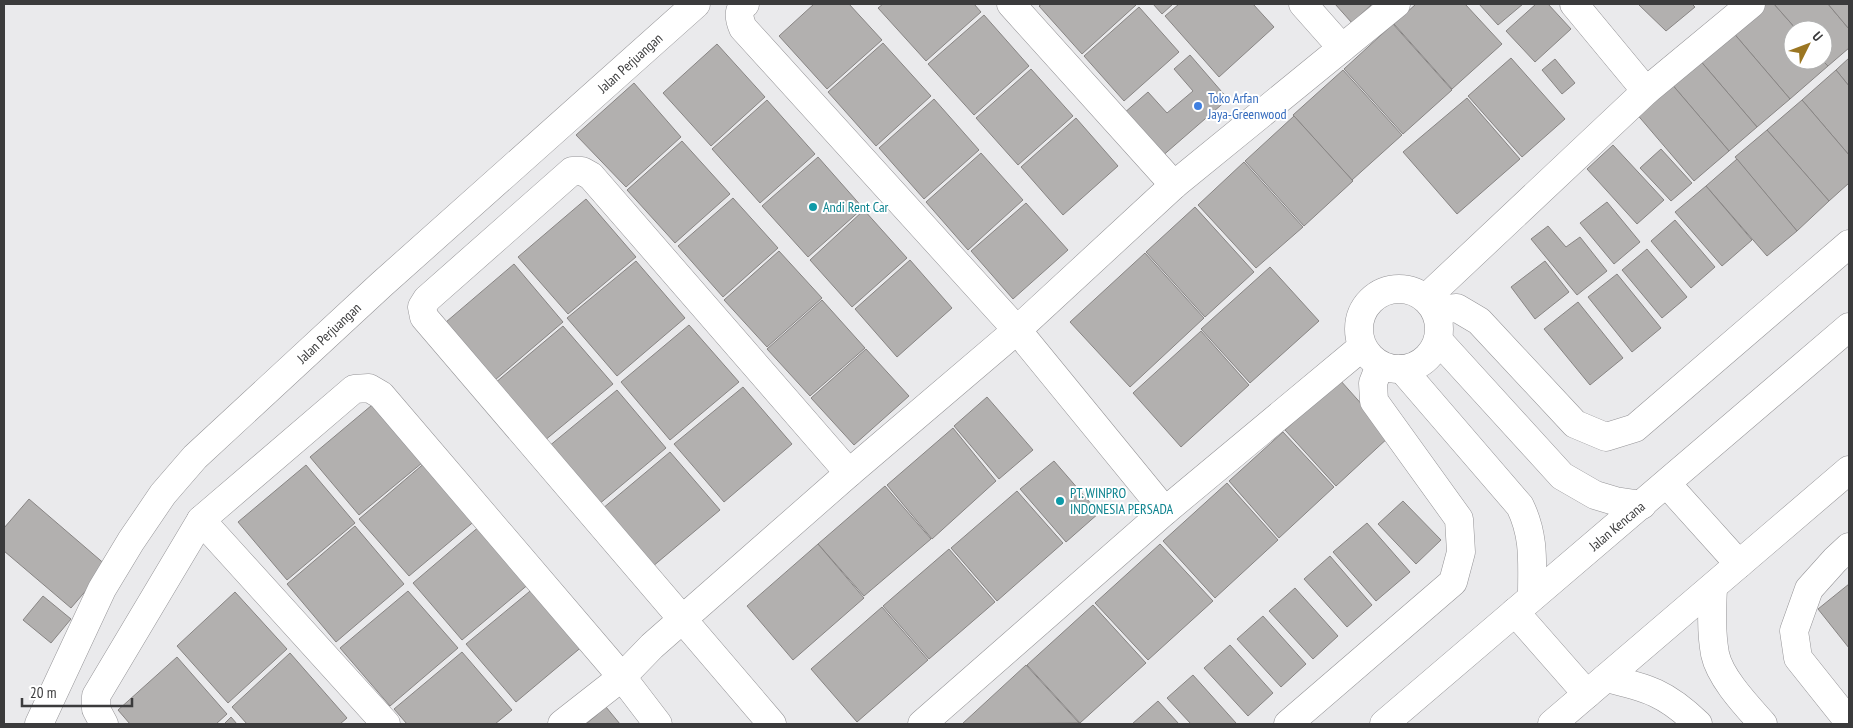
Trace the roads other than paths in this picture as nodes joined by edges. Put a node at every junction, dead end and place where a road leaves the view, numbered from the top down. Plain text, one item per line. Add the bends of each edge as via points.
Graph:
1 (696, 4) edge
2 (745, 4) edge
3 (1011, 4) edge
4 (1304, 4) edge
5 (1396, 4) edge
6 (1574, 4) edge
7 (1750, 4) edge
8 (1342, 48) junction
9 (1646, 91) junction
10 (1174, 185) junction
11 (1849, 244) edge
12 (1430, 304) junction
13 (1849, 327) edge
14 (1017, 330) junction
15 (1438, 340) junction
16 (1382, 360) junction
17 (1849, 470) edge
18 (849, 473) junction
19 (1667, 484) junction
20 (1642, 505) junction
21 (1165, 511) junction
22 (201, 520) junction
23 (1849, 547) edge
24 (1739, 564) junction
25 (1713, 588) junction
26 (1524, 604) junction
27 (682, 620) junction
28 (622, 677) junction
29 (1596, 686) junction
30 (1849, 722) edge
31 (39, 724) edge
32 (104, 724) edge
33 (386, 724) edge
34 (562, 724) edge
35 (658, 724) edge
36 (772, 724) edge
37 (922, 724) edge
38 (1288, 724) edge
39 (1384, 724) edge
40 (1552, 724) edge
41 (1698, 724) edge
42 (1763, 724) edge

1 - 31 street, Jalan Perjuangan via 382,284 196,457 163,494 102,589
2 - 14 street via 739,17 743,28
3 - 10 street
4 - 8 street
5 - 8 street
6 - 9 street
7 - 9 street
8 - 10 street
9 - 12 street
10 - 14 street
11 - 12 street via 1635,428 1606,436 1575,424 1479,321 1457,308
12 - 15 street via 1439,322
12 - 16 street via 1414,292 1401,288 1374,296 1365,306 1359,319 1358,333
13 - 19 street, Jalan Kencana
14 - 18 street
14 - 21 street
15 - 16 street via 1425,360 1413,367
15 - 20 street via 1562,476 1595,495
16 - 21 street
16 - 26 street via 1520,506 1532,540
16 - 38 street via 1373,383 1374,401 1459,519 1461,552 1453,582
17 - 24 street
18 - 27 street
18 - 27 street via 591,176 582,171 572,171 557,184 427,299 422,307 424,317
19 - 20 street, Jalan Kencana
19 - 24 street
20 - 26 street, Jalan Kencana
21 - 37 street
22 - 28 street via 354,389 369,388 381,395
22 - 32 street via 96,696 96,709
22 - 33 street
23 - 30 street via 1809,590 1794,631 1798,658
24 - 25 street
25 - 29 street
25 - 42 street via 1715,655 1722,672
26 - 29 street via 1535,636 1565,669
26 - 39 street, Jalan Kencana
27 - 28 street
27 - 36 street
28 - 34 street
28 - 35 street
29 - 40 street
29 - 41 street via 1656,692 1680,707

